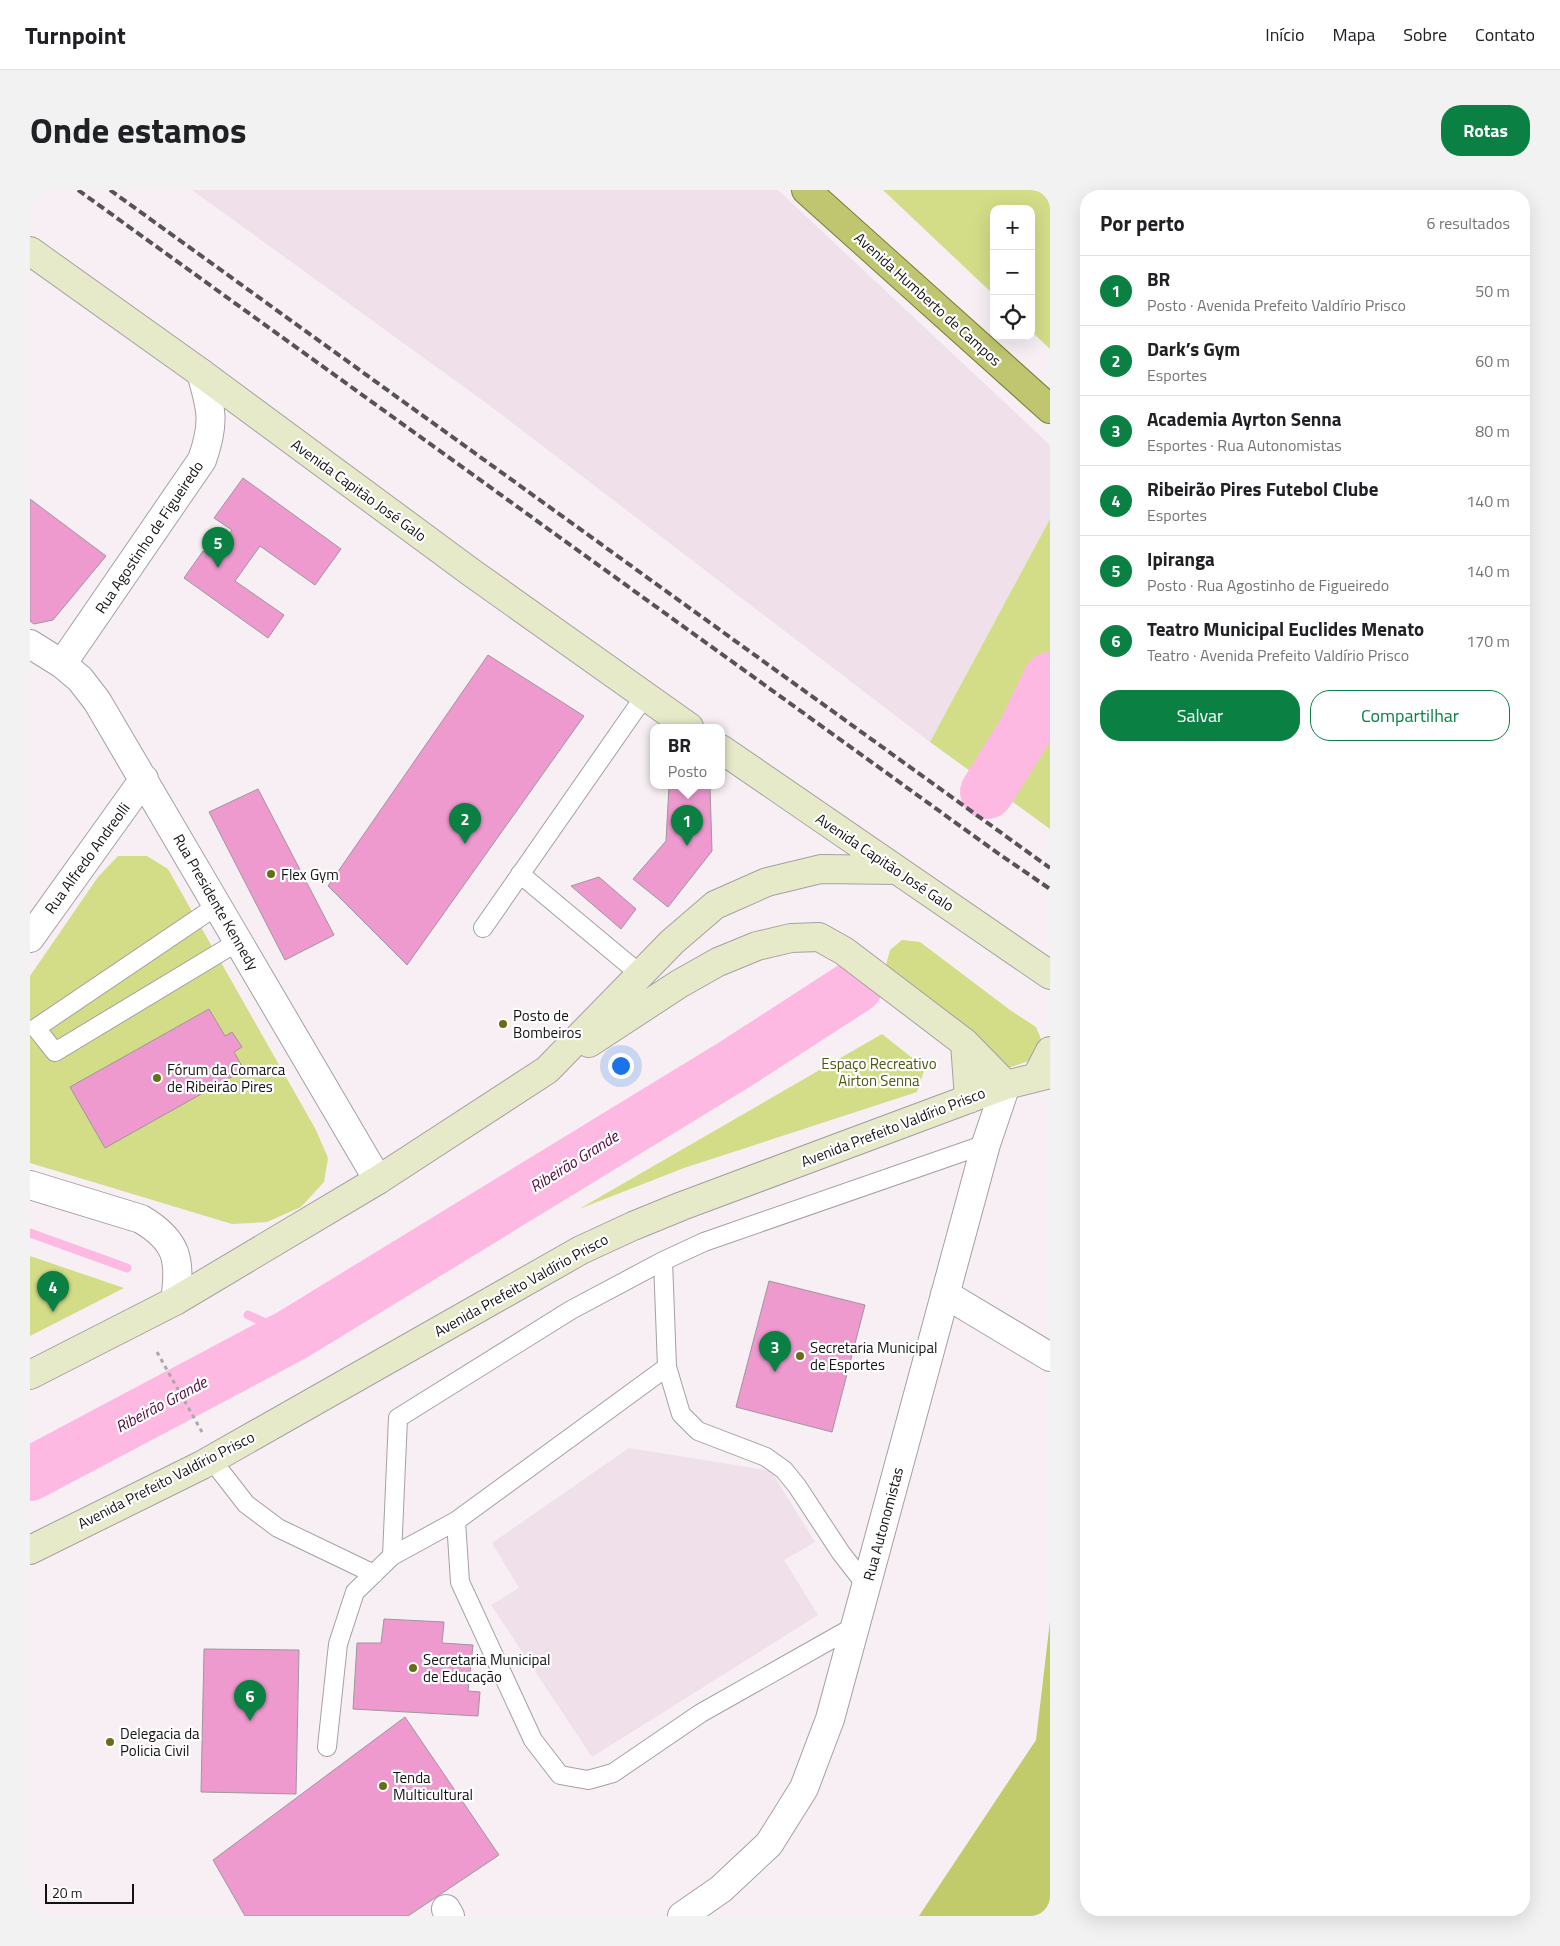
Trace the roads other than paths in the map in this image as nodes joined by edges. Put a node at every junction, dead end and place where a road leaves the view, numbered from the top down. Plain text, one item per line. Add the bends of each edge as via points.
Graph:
1 (806, 190) edge
2 (30, 251) edge
3 (201, 373) junction
4 (1050, 409) edge
5 (30, 644) edge
6 (62, 664) junction
7 (644, 697) junction
8 (684, 724) edge
9 (725, 752) edge
10 (144, 779) junction
11 (896, 870) junction
12 (520, 874) junction
13 (218, 905) junction
14 (483, 928) dead end
15 (30, 938) edge
16 (239, 942) junction
17 (640, 974) junction
18 (1050, 974) edge
19 (965, 1043) junction
20 (1050, 1051) edge
21 (547, 1070) junction
22 (1044, 1075) edge
23 (1006, 1085) junction
24 (969, 1099) junction
25 (986, 1144) junction
26 (378, 1180) junction
27 (30, 1185) edge
28 (663, 1261) junction
29 (945, 1294) junction
30 (175, 1301) junction
31 (1050, 1358) edge
32 (667, 1367) junction
33 (30, 1375) edge
34 (208, 1447) junction
35 (456, 1521) junction
36 (30, 1550) edge
37 (392, 1556) junction
38 (374, 1574) junction
39 (866, 1585) junction
40 (855, 1626) junction
41 (327, 1747) dead end
42 (682, 1916) edge

1 - 4 highway, Avenida Humberto de Campos
2 - 3 main road, Avenida Capitão José Galo
3 - 6 street, Rua Agostinho de Figueiredo via 211,415 210,437 202,460
3 - 7 main road, Avenida Capitão José Galo
5 - 6 street, Rua Presidente Kennedy
6 - 10 street, Rua Presidente Kennedy via 80,679 97,701
7 - 8 main road, Avenida Capitão José Galo
7 - 12 lane
9 - 11 main road, Avenida Capitão José Galo
10 - 13 street, Rua Presidente Kennedy
10 - 15 street, Rua Alfredo Andreolli
11 - 17 main road via 822,869 767,882 715,905
11 - 18 main road, Avenida Capitão José Galo
12 - 14 lane
12 - 17 lane
13 - 16 street, Rua Presidente Kennedy
13 - 16 lane via 36,1028 55,1052
16 - 26 street, Rua Presidente Kennedy
17 - 21 main road
19 - 21 main road via 844,951 818,937 791,938 757,946 718,962
19 - 23 main road
19 - 24 main road
20 - 22 main road
21 - 26 main road
22 - 23 main road, Avenida Prefeito Valdírio Prisco
23 - 24 main road, Avenida Prefeito Valdírio Prisco
23 - 25 street, Rua Autonomistas
24 - 34 main road, Avenida Prefeito Valdírio Prisco via 633,1226 581,1250
25 - 28 lane via 704,1242
25 - 29 street, Rua Autonomistas
26 - 30 main road
27 - 30 street via 142,1219 157,1228 175,1252 178,1276
28 - 32 lane
28 - 37 lane via 571,1310 398,1418
29 - 31 street
29 - 39 street, Rua Autonomistas
30 - 33 main road
32 - 35 lane
32 - 39 lane via 681,1414 698,1431 766,1457 784,1470
34 - 36 main road, Avenida Prefeito Valdírio Prisco
34 - 38 lane via 246,1504 278,1528
35 - 37 lane
35 - 40 lane via 460,1582 533,1740 560,1775 588,1780 613,1773 701,1713
37 - 38 lane
38 - 41 lane via 355,1592 338,1644
39 - 40 street, Rua Autonomistas
40 - 42 street, Rua Autonomistas via 830,1719 804,1788 768,1844 721,1889

